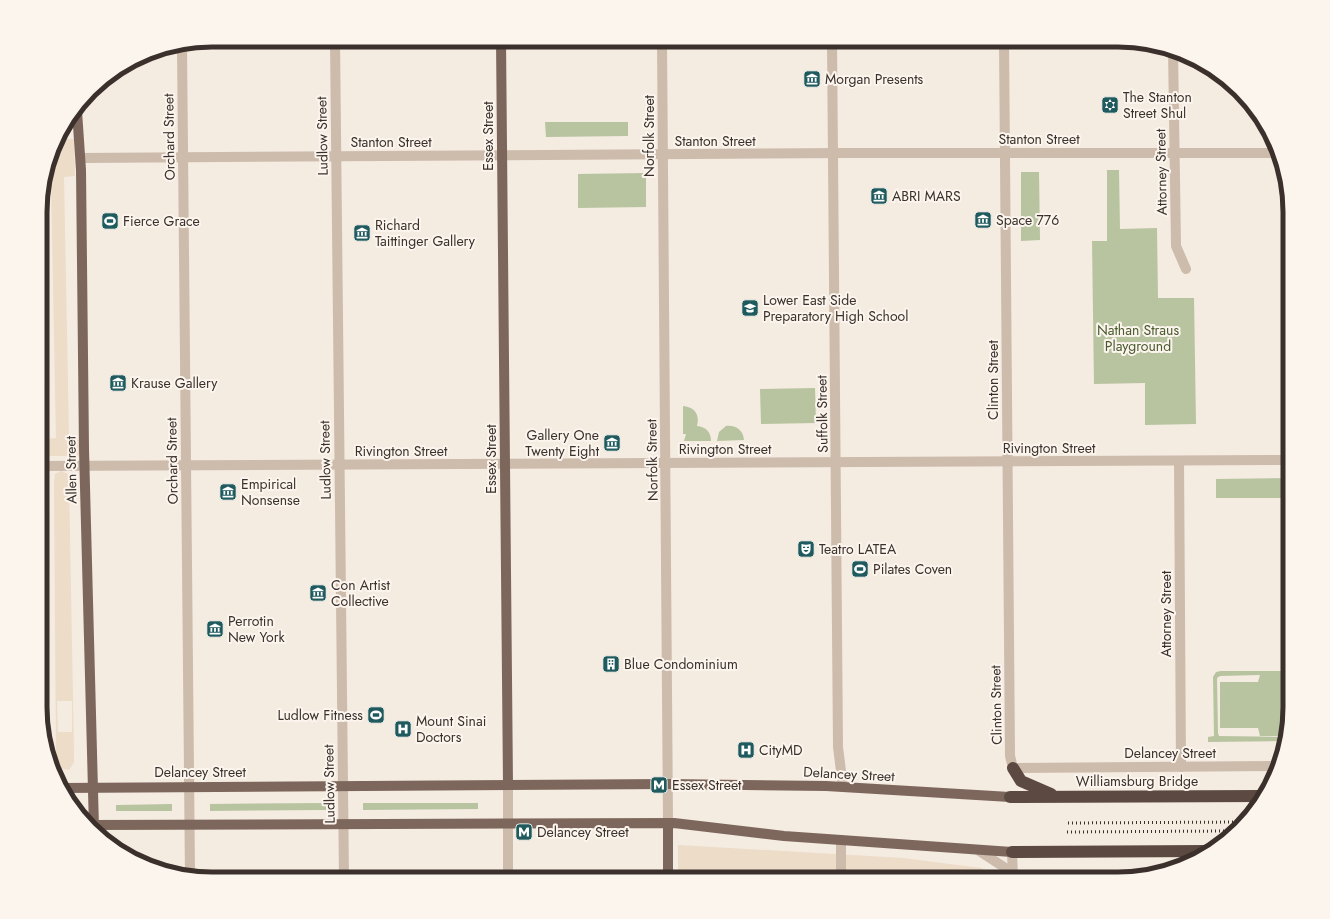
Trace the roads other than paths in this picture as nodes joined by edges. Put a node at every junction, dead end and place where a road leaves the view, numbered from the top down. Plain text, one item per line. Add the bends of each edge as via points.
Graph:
1 (335, 47) edge
2 (501, 47) edge
3 (662, 47) edge
4 (832, 47) edge
5 (1004, 47) edge
6 (182, 50) edge
7 (1173, 57) edge
8 (77, 117) edge
9 (1006, 153) junction
10 (1174, 153) junction
11 (1272, 153) edge
12 (834, 154) junction
13 (663, 155) junction
14 (336, 156) junction
15 (502, 156) junction
16 (183, 157) junction
17 (81, 158) junction
18 (1186, 269) dead end
19 (1283, 460) edge
20 (1179, 461) junction
21 (836, 462) junction
22 (1007, 462) junction
23 (666, 463) junction
24 (505, 464) junction
25 (339, 465) junction
26 (47, 466) edge
27 (84, 466) junction
28 (186, 466) junction
29 (1272, 766) edge
30 (1181, 767) junction
31 (1013, 768) junction
32 (668, 784) junction
33 (508, 785) junction
34 (189, 786) junction
35 (343, 786) junction
36 (92, 787) junction
37 (843, 787) junction
38 (68, 788) edge
39 (1056, 796) junction
40 (1257, 796) edge
41 (1010, 797) joint
42 (93, 822) edge
43 (668, 823) junction
44 (508, 824) junction
45 (343, 825) junction
46 (97, 826) edge
47 (189, 826) junction
48 (841, 840) junction
49 (978, 850) junction
50 (1198, 851) edge
51 (1012, 852) junction
52 (190, 871) edge
53 (344, 872) edge
54 (508, 872) edge
55 (668, 872) edge
56 (841, 872) edge
57 (1007, 872) edge
58 (1013, 872) edge

1 - 14 street, Ludlow Street
2 - 15 main road, Essex Street
3 - 13 street, Norfolk Street
4 - 12 street, Suffolk Street
5 - 9 street, Clinton Street
6 - 16 street, Orchard Street
7 - 10 street, Attorney Street
8 - 17 main road, Allen Street
9 - 10 street, Stanton Street
9 - 12 street, Stanton Street
9 - 22 street, Clinton Street
10 - 11 street, Stanton Street
10 - 18 street, Attorney Street via 1176,246
12 - 13 street, Stanton Street
12 - 21 street, Suffolk Street
13 - 15 street, Stanton Street
13 - 23 street, Norfolk Street
14 - 15 street, Stanton Street
14 - 16 street, Stanton Street
14 - 25 street, Ludlow Street
15 - 24 main road, Essex Street
16 - 17 street, Stanton Street
16 - 28 street, Orchard Street
17 - 27 main road, Allen Street
19 - 20 street, Rivington Street
20 - 22 street, Rivington Street
20 - 30 street, Attorney Street
21 - 22 street, Rivington Street
21 - 23 street, Rivington Street
21 - 37 street, Suffolk Street via 838,748
22 - 31 street, Clinton Street via 1010,756
23 - 24 street, Rivington Street
23 - 32 street, Norfolk Street
24 - 25 street, Rivington Street
24 - 33 main road, Essex Street
25 - 28 street, Rivington Street
25 - 35 street, Ludlow Street
26 - 27 street, Rivington Street
27 - 28 street, Rivington Street
27 - 36 main road, Allen Street
28 - 34 street, Orchard Street
29 - 30 street, Delancey Street
30 - 31 street, Delancey Street
31 - 39 highway via 1021,782
32 - 33 main road, Delancey Street
32 - 37 main road, Delancey Street
32 - 43 street, Norfolk Street
33 - 35 main road, Delancey Street
33 - 44 street, Essex Street
34 - 35 main road, Delancey Street
34 - 36 main road, Delancey Street
34 - 47 street, Orchard Street
35 - 45 street, Ludlow Street
36 - 38 main road, Delancey Street
36 - 42 main road, Allen Street
37 - 41 main road, Delancey Street
39 - 40 highway, Williamsburg Bridge
39 - 41 highway, Williamsburg Bridge
43 - 44 main road
43 - 48 main road
43 - 55 main road, Norfolk Street
44 - 45 main road
44 - 54 street, Essex Street
45 - 47 main road
45 - 53 street, Ludlow Street
46 - 47 main road
47 - 52 street, Orchard Street
48 - 49 main road
48 - 56 street
49 - 51 main road
49 - 57 street
50 - 51 highway
51 - 58 street

